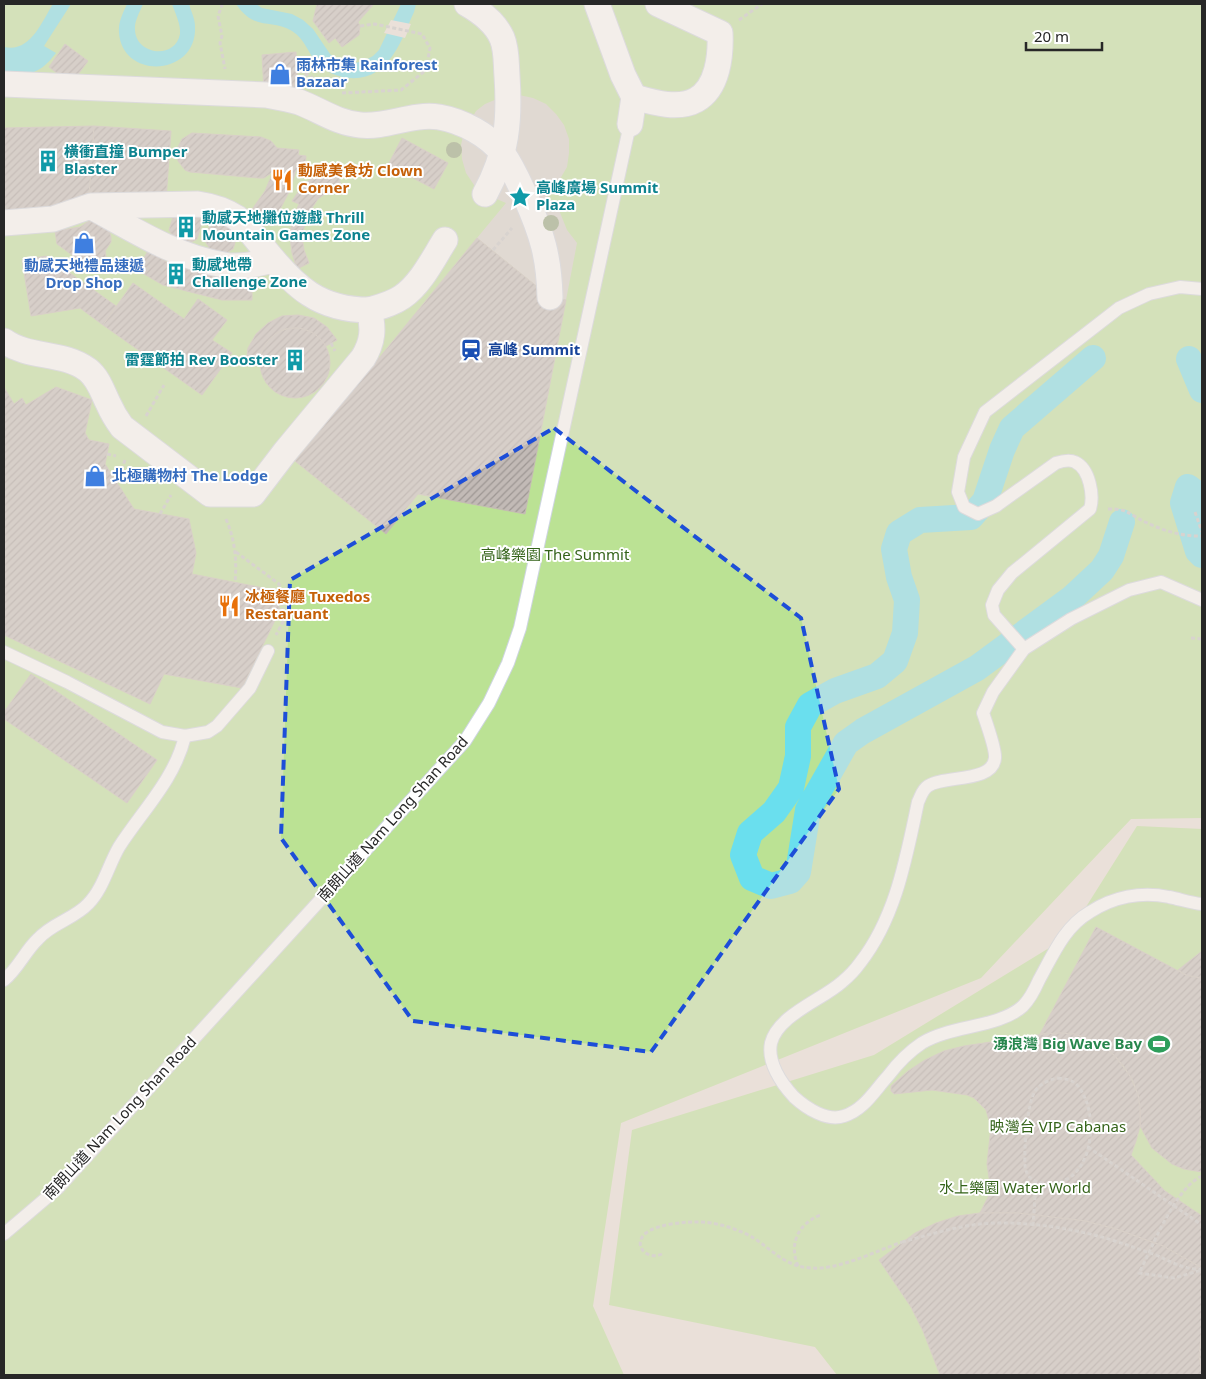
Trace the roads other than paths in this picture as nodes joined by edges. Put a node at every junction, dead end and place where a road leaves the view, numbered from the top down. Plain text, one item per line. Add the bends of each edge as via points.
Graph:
1 (467, 4) edge
2 (596, 4) edge
3 (658, 4) edge
4 (4, 84) edge
5 (634, 97) junction
6 (630, 124) joint
7 (503, 154) junction
8 (485, 194) dead end
9 (91, 206) junction
10 (4, 223) edge
11 (445, 240) dead end
12 (273, 260) junction
13 (1202, 289) edge
14 (550, 297) dead end
15 (369, 310) junction
16 (4, 341) edge
17 (1202, 600) edge
18 (1024, 649) junction
19 (268, 651) road end
20 (4, 652) edge
21 (185, 736) junction
22 (1202, 904) edge
23 (4, 980) edge
24 (4, 1234) edge

1 - 7 street via 495,26 505,49 509,112
2 - 5 street
3 - 5 street via 720,33 721,49 716,73 696,100 680,104 659,103
4 - 7 street via 266,95 300,102 344,123 361,125 423,116 438,117 480,133
5 - 6 street
6 - 24 lane, 南朗山道 Nam Long Shan Road via 520,628 489,703 465,741 158,1079 58,1188
7 - 8 street
7 - 14 street via 539,228 547,258
9 - 10 street via 53,220
9 - 12 street via 178,253 225,266
9 - 12 street via 212,206 237,218
11 - 15 street via 415,285 402,297 386,306
12 - 15 street via 314,298 340,308
13 - 18 lane via 1180,287 1149,294 1119,308 985,412 964,457 958,492 964,507 978,514 996,506 1056,463 1066,461 1075,462 1082,468 1092,492 1090,509 1012,573 998,590 992,605 994,615
15 - 16 street via 372,338 363,358 253,494 210,494 122,426 97,379 88,370 67,359 23,351
17 - 18 lane via 1161,582 1129,590 1072,619
18 - 22 lane via 993,692 983,713 995,757 992,765 987,771 936,782 923,791 896,896 881,930 860,963 843,982 788,1020 775,1033 770,1059 793,1096 825,1116 842,1117 858,1110 890,1073 922,1044 938,1036 1007,1016 1024,1004 1072,926 1106,903 1125,897 1155,895
19 - 21 lane via 250,688 217,726 208,732
20 - 21 lane via 162,732
21 - 23 lane via 173,770 118,849 95,896 86,907 37,939

